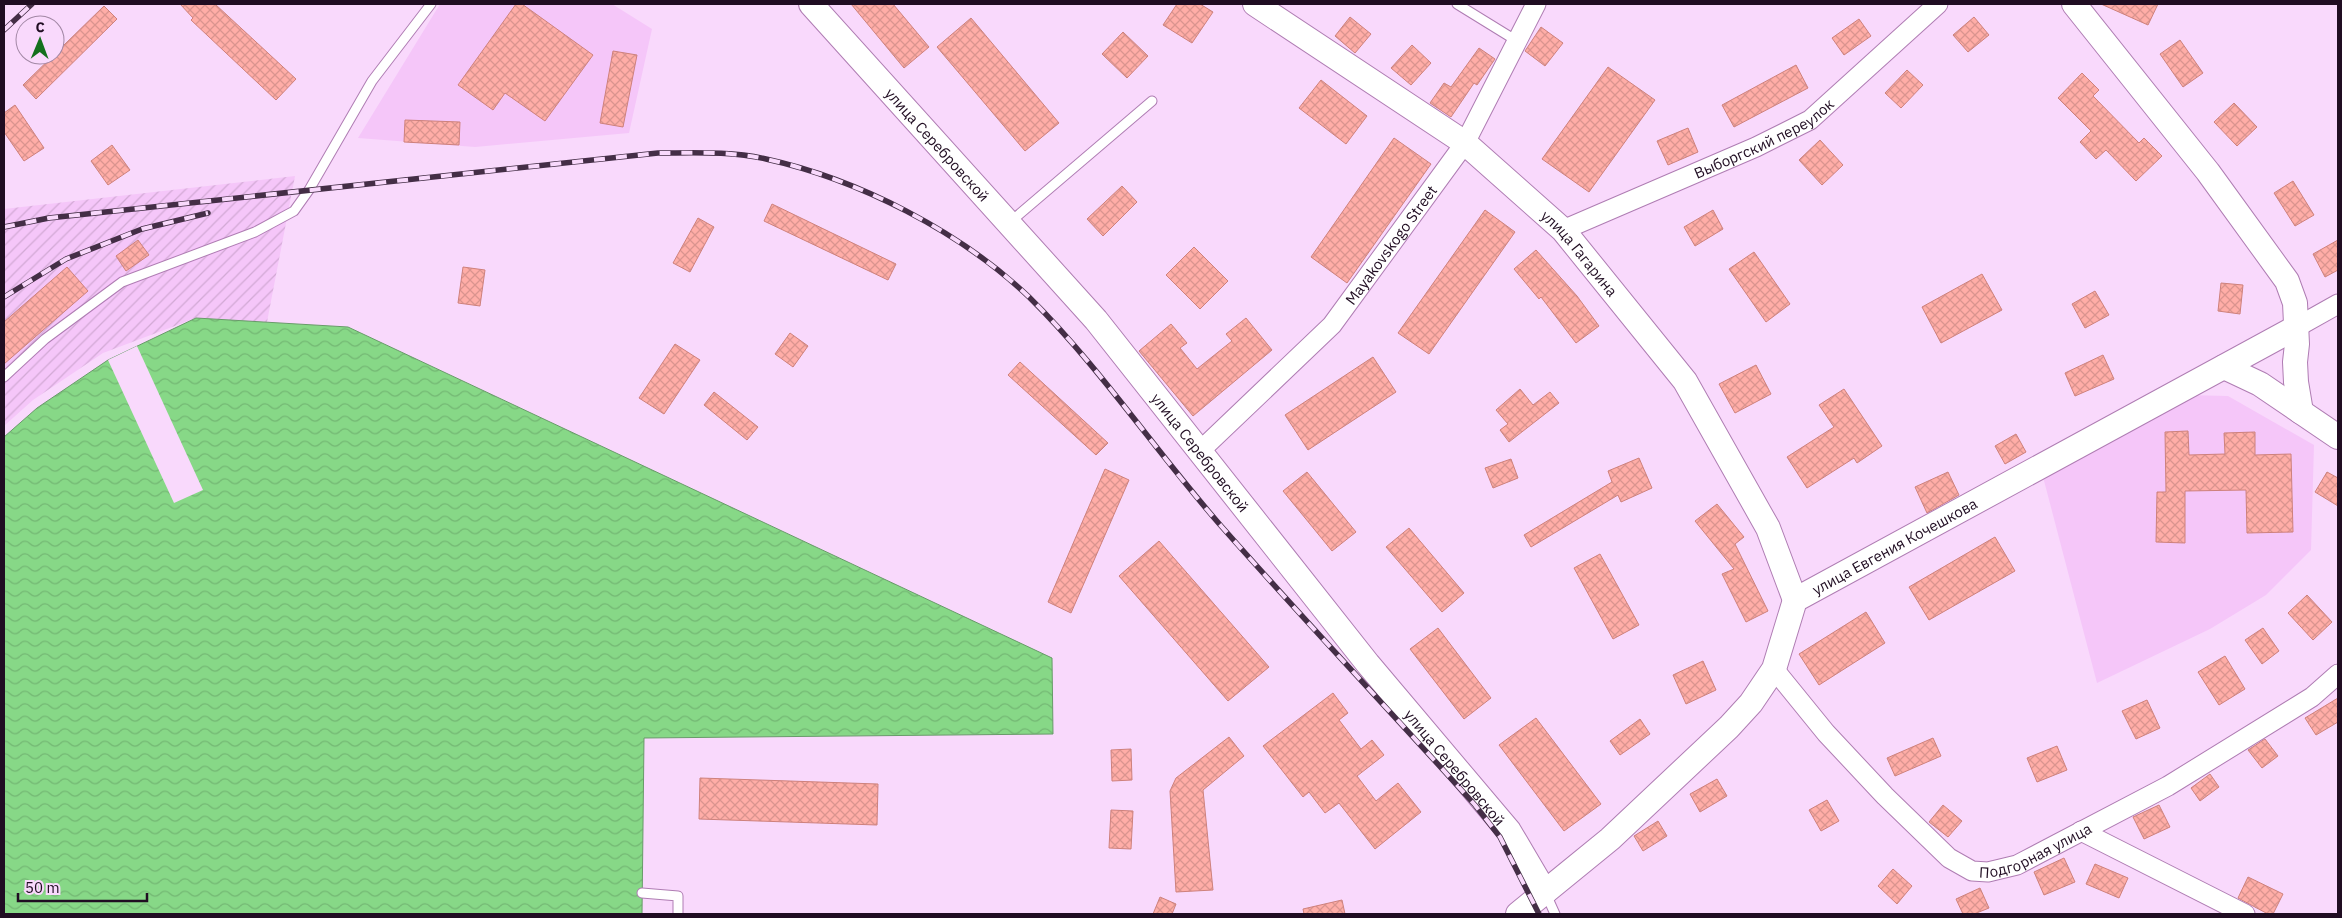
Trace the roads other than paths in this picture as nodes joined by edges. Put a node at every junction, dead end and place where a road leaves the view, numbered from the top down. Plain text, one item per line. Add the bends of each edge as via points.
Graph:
1 (430, 4) edge
2 (811, 4) edge
3 (1255, 4) edge
4 (1457, 4) edge
5 (1536, 4) edge
6 (1938, 4) edge
7 (2077, 5) edge
8 (1517, 41) junction
9 (1152, 101) dead end
10 (1465, 143) junction
11 (1009, 222) junction
12 (1563, 230) junction
13 (2338, 304) edge
14 (2297, 327) junction
15 (2224, 368) junction
16 (4, 377) edge
17 (2301, 412) junction
18 (2338, 437) edge
19 (1200, 451) junction
20 (1795, 600) junction
21 (1774, 669) junction
22 (2338, 674) edge
23 (2081, 831) junction
24 (1545, 892) junction
25 (642, 893) dead end
26 (678, 914) edge
27 (1518, 914) edge
28 (1555, 914) edge
29 (2245, 914) edge

1 - 16 lane via 372,81 294,211 255,232 122,282 45,339
2 - 11 street, улица Серебровской
3 - 10 street, улица Гагарина
4 - 8 lane
5 - 8 street, Mayakovskogo Street
6 - 12 street, Выборгский переулок via 1810,120 1756,147
7 - 14 street via 2208,172 2282,274 2295,303
8 - 10 street, Mayakovskogo Street
9 - 11 lane
10 - 12 street, улица Гагарина
10 - 19 street, Mayakovskogo Street via 1332,325
11 - 19 street, улица Серебровской via 1096,320
12 - 20 street, улица Гагарина via 1685,382 1768,528
13 - 14 street, улица Евгения Кочешкова
14 - 15 street, улица Евгения Кочешкова
14 - 17 street via 2295,368
15 - 17 street via 2260,384
15 - 20 street, улица Евгения Кочешкова
17 - 18 street
19 - 24 street, улица Серебровской via 1368,664 1509,831
20 - 21 street, улица Евгения Кочешкова
21 - 23 street, Подгорная улица via 1826,733 1885,796 1949,858 1972,871 1988,872 2017,864
21 - 24 street, улица Евгения Кочешкова via 1751,703 1729,727 1610,839
22 - 23 street, Подгорная улица via 2312,697 2257,732 2168,786
23 - 29 street
24 - 27 street
24 - 28 lane
25 - 26 lane via 678,896

